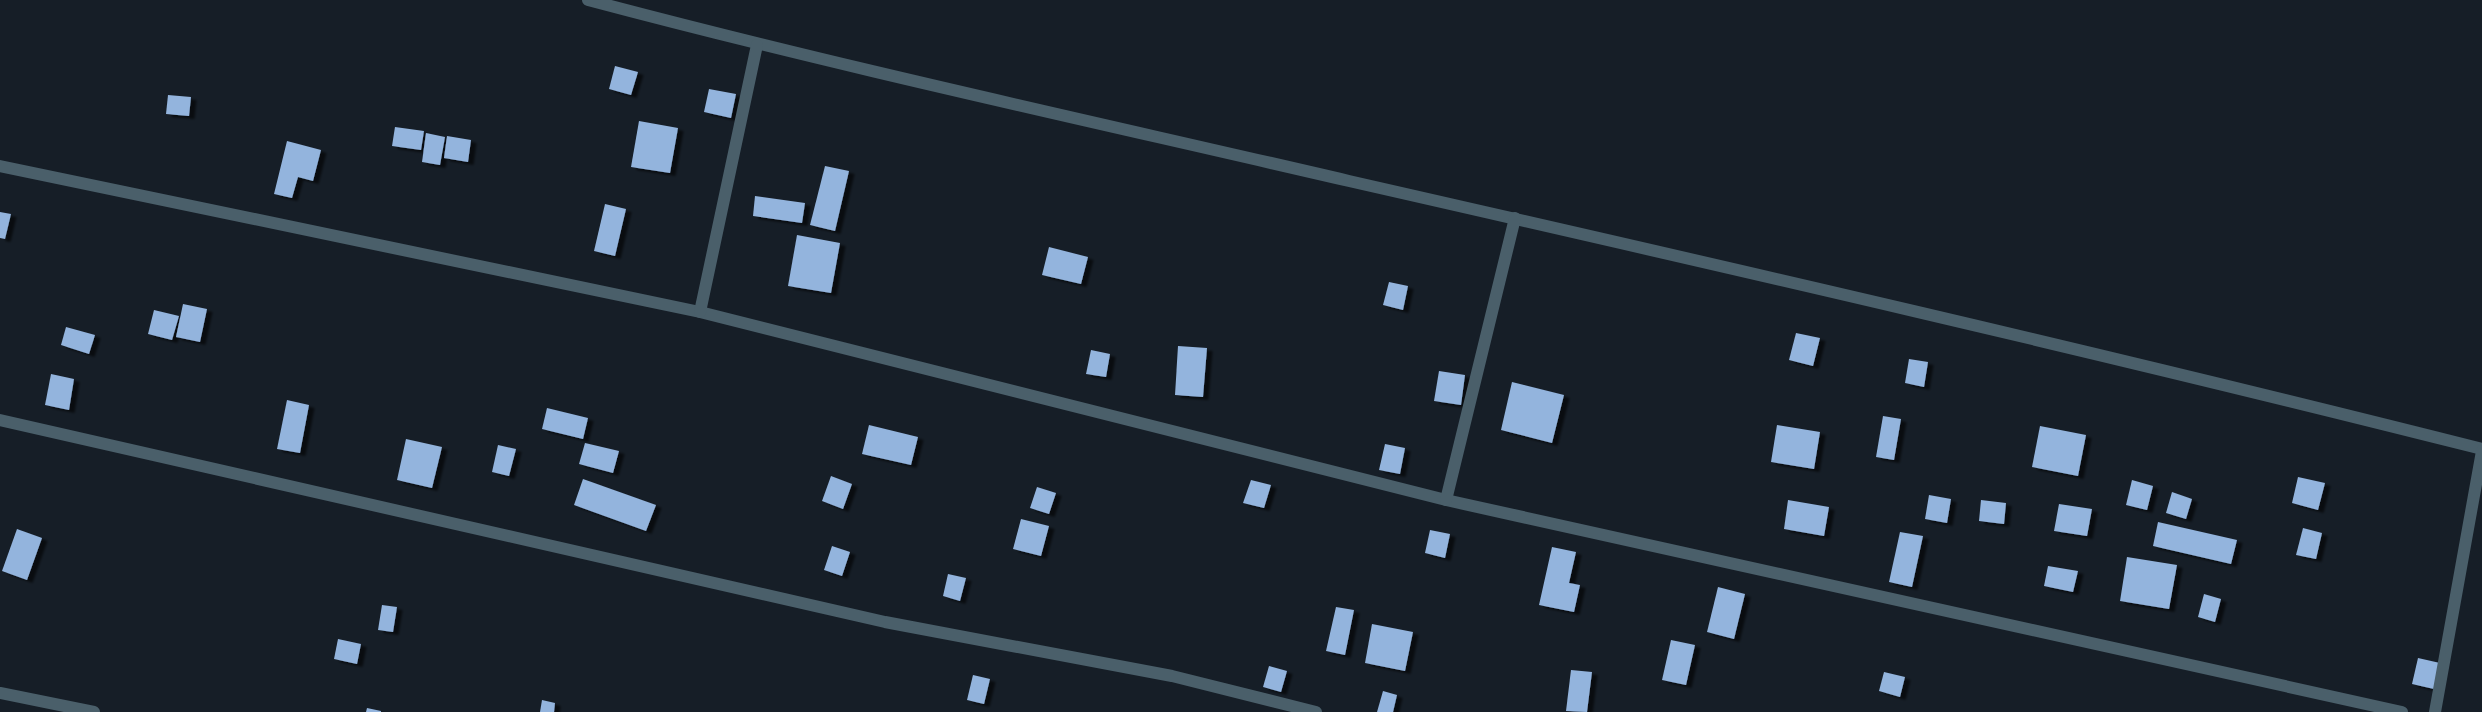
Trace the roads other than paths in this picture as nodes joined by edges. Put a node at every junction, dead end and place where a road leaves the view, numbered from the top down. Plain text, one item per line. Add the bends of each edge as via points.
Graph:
1 (588, 0) edge
2 (757, 45) junction
3 (0, 166) edge
4 (1515, 218) junction
5 (700, 312) junction
6 (0, 420) edge
7 (2482, 450) edge
8 (1446, 500) junction
9 (0, 693) edge
10 (94, 712) edge
11 (1316, 712) edge
12 (2402, 712) edge
13 (2434, 712) edge

1 - 2 street
2 - 4 street
2 - 5 street
3 - 5 street
4 - 7 street via 2294,401
4 - 8 street
5 - 8 street
6 - 11 street via 875,620 1172,676
7 - 13 street
8 - 12 street
9 - 10 street

